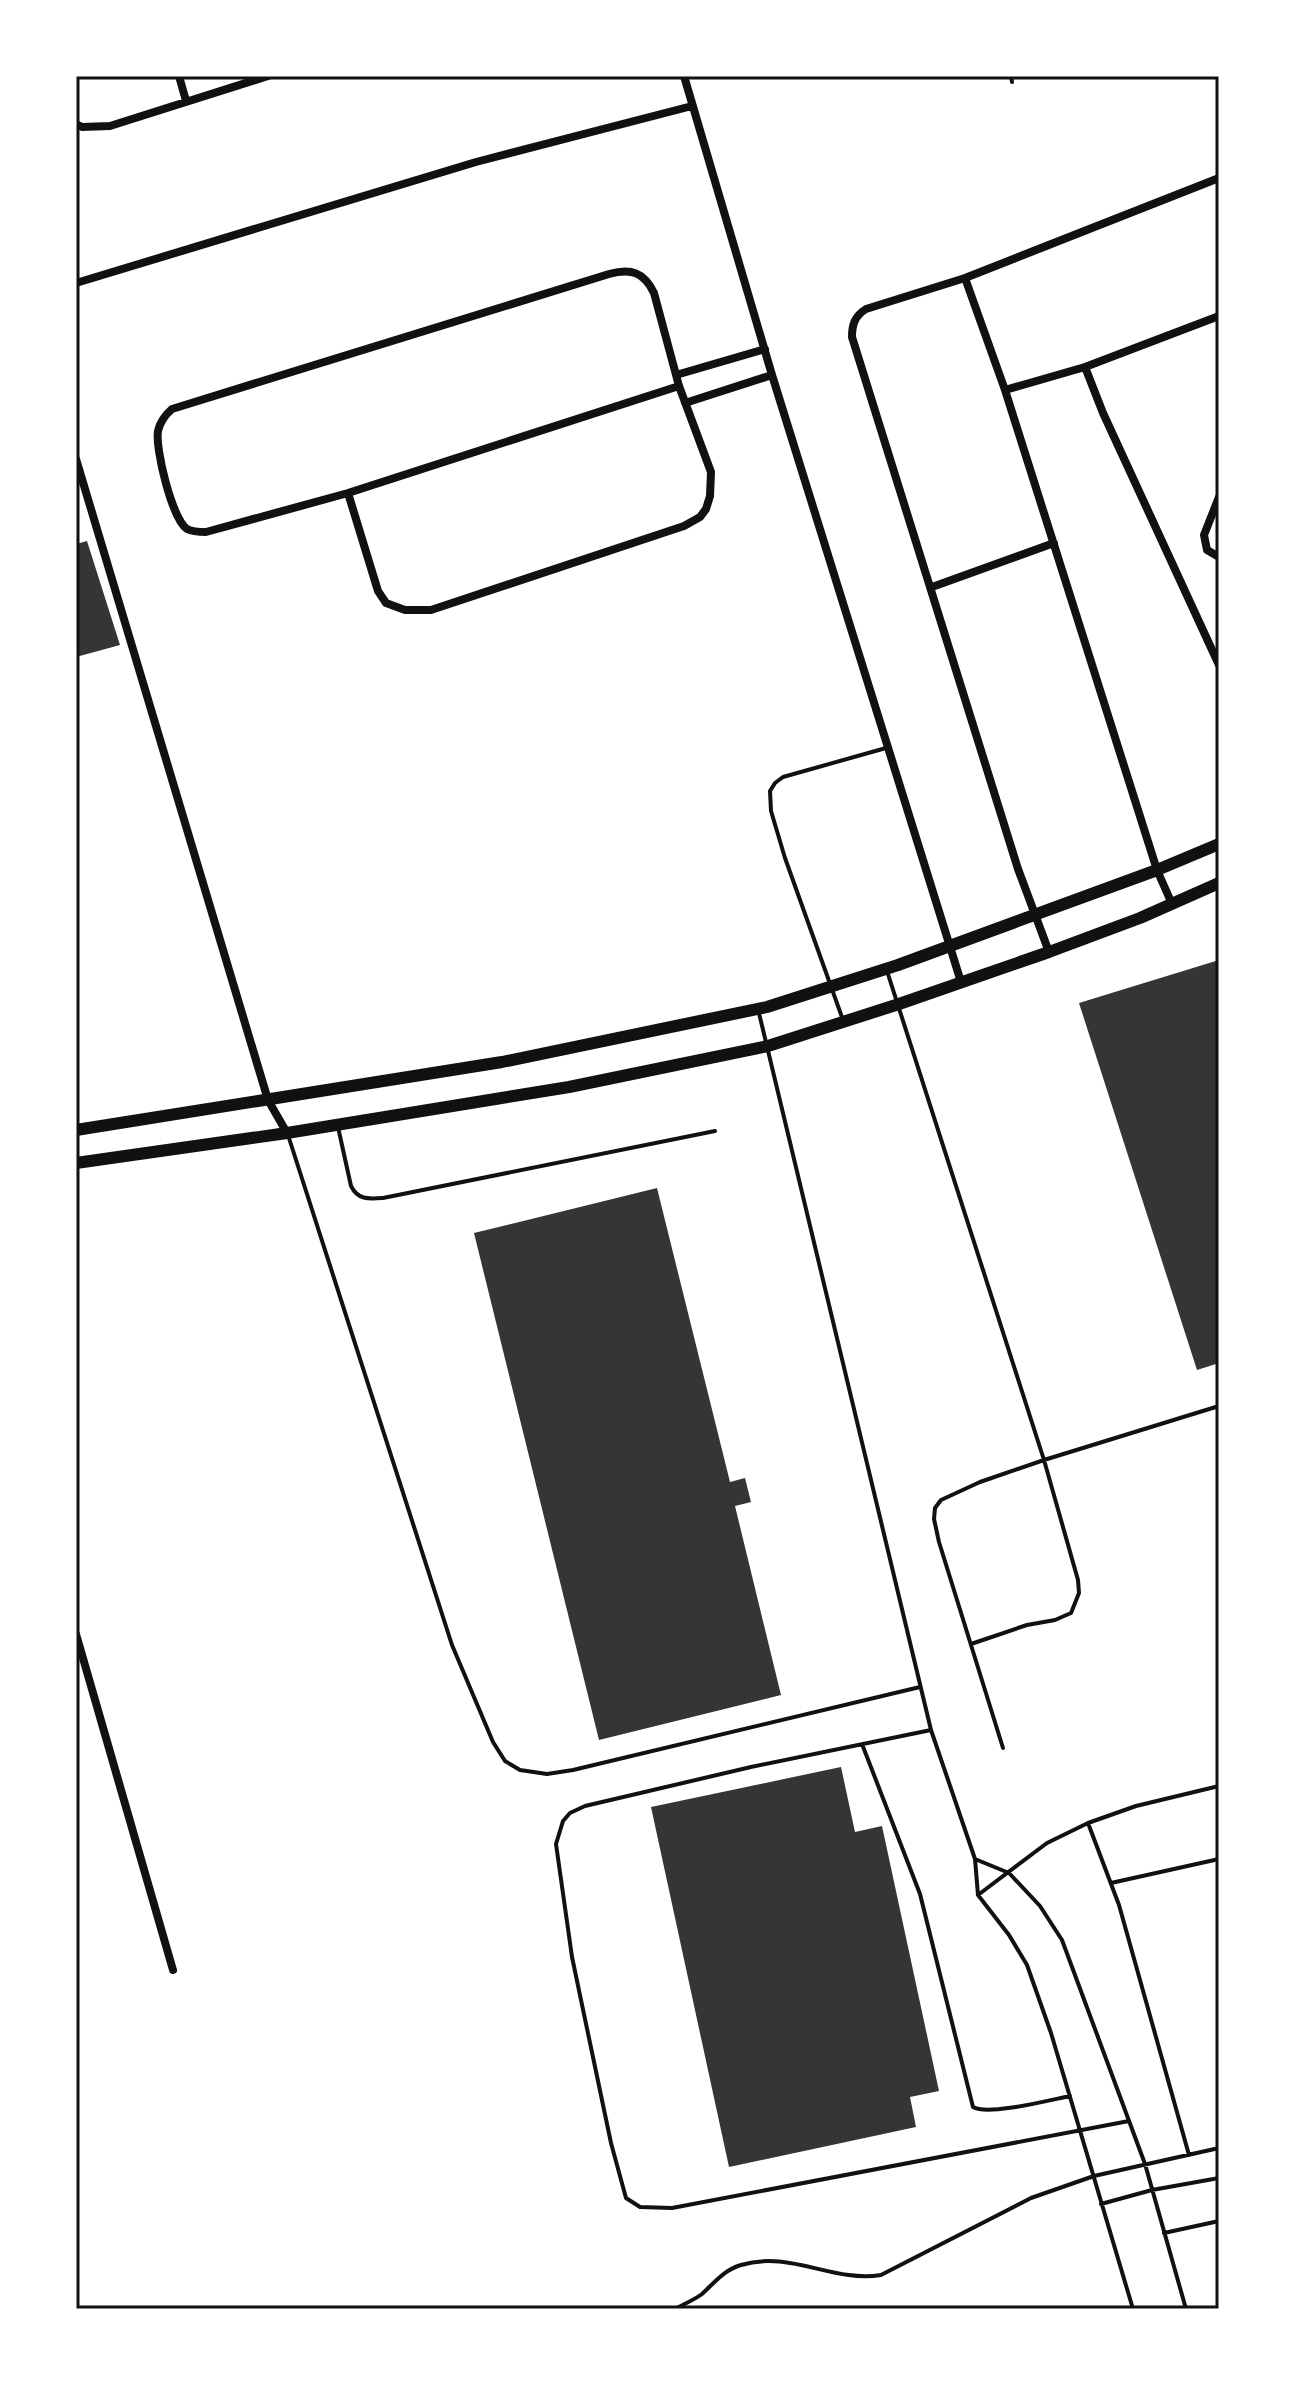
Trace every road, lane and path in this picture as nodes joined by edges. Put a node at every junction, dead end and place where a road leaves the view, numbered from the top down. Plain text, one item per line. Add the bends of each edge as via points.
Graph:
1 (179, 76) edge
2 (268, 76) edge
3 (684, 76) edge
4 (186, 101) junction
5 (692, 106) junction
6 (76, 124) edge
7 (1219, 178) edge
8 (965, 278) junction
9 (76, 283) edge
10 (1219, 316) edge
11 (765, 349) junction
12 (1085, 367) junction
13 (676, 375) junction
14 (772, 375) junction
15 (679, 386) junction
16 (1005, 390) junction
17 (685, 403) junction
18 (76, 459) edge
19 (348, 493) junction
20 (1219, 497) edge
21 (1054, 543) junction
22 (1219, 557) edge
23 (932, 587) junction
24 (1219, 665) edge
25 (888, 747) junction
26 (1219, 844) edge
27 (1157, 870) junction
28 (1219, 883) edge
29 (1172, 904) junction
30 (1036, 915) junction
31 (949, 945) junction
32 (1049, 952) junction
33 (887, 969) junction
34 (961, 982) junction
35 (832, 986) junction
36 (899, 1004) junction
37 (758, 1009) junction
38 (843, 1022) junction
39 (768, 1046) junction
40 (268, 1100) junction
41 (337, 1125) junction
42 (76, 1130) edge
43 (715, 1131) dead end
44 (287, 1133) junction
45 (76, 1163) edge
46 (1219, 1406) edge
47 (1044, 1460) junction
48 (76, 1634) edge
49 (971, 1644) junction
50 (920, 1687) junction
51 (931, 1730) junction
52 (862, 1744) junction
53 (1003, 1748) dead end
54 (1219, 1786) edge
55 (1088, 1823) junction
56 (975, 1859) junction
57 (1219, 1859) edge
58 (1009, 1873) junction
59 (1111, 1883) junction
60 (978, 1895) junction
61 (173, 1970) dead end
62 (1070, 2096) junction
63 (1129, 2121) junction
64 (1081, 2132) junction
65 (1219, 2148) edge
66 (1189, 2155) junction
67 (1145, 2164) junction
68 (1094, 2176) junction
69 (1219, 2178) edge
70 (1152, 2190) junction
71 (1101, 2204) junction
72 (1219, 2221) edge
73 (1164, 2233) junction
74 (675, 2309) edge
75 (1133, 2309) edge
76 (1186, 2309) edge

1 - 4 street
2 - 4 street
3 - 5 street
4 - 6 street via 110,126
5 - 9 street via 476,162
5 - 11 street
7 - 8 street
8 - 16 street
8 - 23 street via 866,309 852,326
10 - 12 street
11 - 13 street
11 - 14 street
12 - 16 street
12 - 24 street
13 - 15 street
13 - 19 street via 647,279 622,270 172,409 163,419 161,462 176,511 189,530 223,529
14 - 17 street
14 - 25 street
15 - 17 street
15 - 19 street
16 - 21 street
17 - 19 street via 711,472 708,504 700,517 431,610 386,603
18 - 40 street
20 - 22 street via 1204,535 1205,545
21 - 23 street
21 - 27 street
23 - 30 street
25 - 31 street
25 - 35 lane via 783,777 769,795 785,858
26 - 27 main road
27 - 29 street
27 - 30 main road
28 - 29 main road
29 - 32 main road
30 - 31 main road
30 - 32 street
31 - 33 main road
31 - 34 street
32 - 34 main road
33 - 35 main road
33 - 36 lane
34 - 36 main road
35 - 37 main road
35 - 38 lane
36 - 38 main road
36 - 47 lane
37 - 39 lane
37 - 40 main road via 502,1062
38 - 39 main road
39 - 41 main road via 569,1087
39 - 50 lane
40 - 42 main road
40 - 44 street
41 - 43 lane via 351,1186 365,1199
41 - 44 main road
44 - 45 main road
44 - 50 lane via 452,1645 505,1761 530,1773 573,1770
46 - 47 lane
47 - 49 lane via 967,1488 935,1508 939,1542
47 - 49 lane via 1078,1580 1076,1605 1063,1617
48 - 61 street
49 - 53 lane
50 - 51 lane
51 - 52 lane
51 - 56 lane
52 - 62 lane via 920,1894 973,2107 993,2111
52 - 64 lane via 585,1806 563,1821 556,1844 572,1957 626,2198 640,2207 672,2208
54 - 55 lane
55 - 58 lane via 1047,1843
55 - 59 lane
56 - 58 lane
56 - 60 lane
57 - 59 lane
58 - 60 lane
58 - 63 lane via 1062,1940
59 - 66 lane
60 - 62 lane via 1027,1965
62 - 64 lane
63 - 64 lane
63 - 67 lane
64 - 68 lane
65 - 66 lane
66 - 67 lane
67 - 68 lane
67 - 70 lane
68 - 71 lane
68 - 74 lane via 1031,2198 881,2275 857,2278 760,2261 728,2270 700,2296
69 - 70 lane
70 - 71 lane
70 - 73 lane
71 - 75 lane
72 - 73 lane
73 - 76 lane

